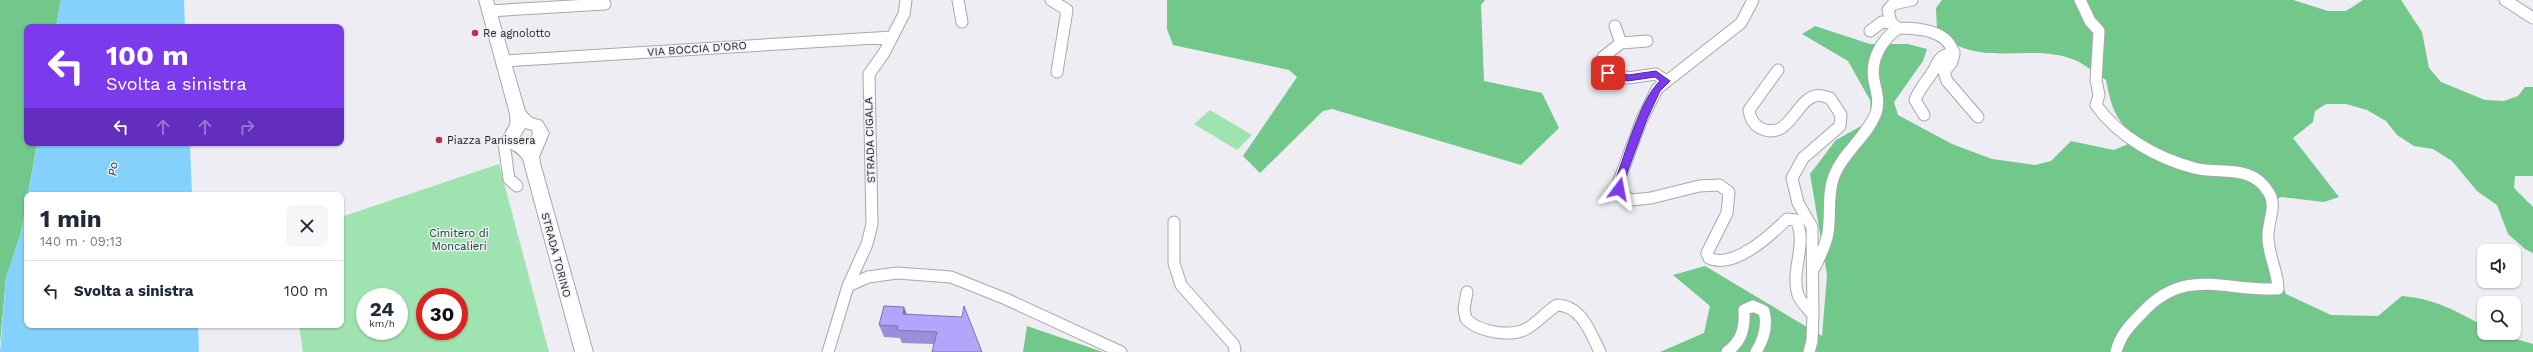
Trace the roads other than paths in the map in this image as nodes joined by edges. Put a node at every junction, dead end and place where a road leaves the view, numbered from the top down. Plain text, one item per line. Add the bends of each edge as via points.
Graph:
1 (906, 0) edge
2 (958, 0) edge
3 (1051, 0) edge
4 (1754, 0) edge
5 (1912, 0) edge
6 (2080, 0) edge
7 (2505, 0) edge
8 (1892, 2) edge
9 (605, 4) dead end
10 (487, 6) edge
11 (2533, 18) edge
12 (962, 22) dead end
13 (1895, 25) junction
14 (1615, 26) dead end
15 (1870, 31) dead end
16 (892, 37) junction
17 (1647, 40) dead end
18 (1621, 43) junction
19 (1954, 52) junction
20 (503, 61) junction
21 (1778, 70) dead end
22 (1057, 72) dead end
23 (1666, 81) junction
24 (518, 114) junction
25 (1924, 115) dead end
26 (1978, 117) dead end
27 (504, 143) dead end
28 (531, 157) junction
29 (517, 186) dead end
30 (1174, 222) dead end
31 (1813, 272) junction
32 (848, 286) junction
33 (1467, 292) dead end
34 (1813, 315) junction
35 (584, 352) edge
36 (828, 352) edge
37 (1122, 352) edge
38 (1235, 352) edge
39 (1600, 352) edge
40 (1727, 352) edge
41 (1756, 352) edge
42 (1809, 352) edge
43 (2116, 352) edge

1 - 16 street, STRADA CIGALA via 904,14
2 - 12 street
3 - 22 street via 1067,10 1061,41 1062,55
4 - 23 street via 1741,23
5 - 8 street
6 - 43 street via 2088,17 2099,31 2096,80 2099,95 2096,105 2104,119 2117,131 2177,162 2202,170 2230,170 2252,177 2266,187 2272,200 2268,237 2279,276 2278,289 2250,290 2190,284 2172,287 2159,295 2120,335
7 - 11 street
8 - 13 street via 1888,10
9 - 10 street
10 - 20 main road
13 - 15 street via 1882,22
13 - 19 street via 1920,28 1937,34
13 - 31 street via 1874,59 1873,74 1880,98 1876,114 1855,148 1834,174 1829,193 1826,241
14 - 18 street
16 - 20 street, VIA BOCCIA D'ORO
16 - 32 street, STRADA CIGALA via 869,74 872,224 867,244
17 - 18 street
18 - 23 street via 1603,56 1605,70 1628,78 1656,74
19 - 25 street via 1943,55 1937,61 1918,93 1915,100
19 - 26 street via 1954,59 1944,72
20 - 24 main road
21 - 31 street via 1749,110 1754,124 1762,130 1775,132 1816,95 1830,98 1841,115 1840,126 1803,158 1792,178 1798,203 1812,227
23 - 34 street via 1657,89 1642,119 1619,181 1620,194 1638,200 1705,185 1724,186 1730,197 1729,211 1723,227 1707,253 1716,263 1726,262 1738,256 1787,219 1796,220 1801,236 1797,287 1802,301
24 - 28 main road via 518,126 512,133 512,141 521,145
24 - 28 main road via 527,123 537,125 541,133
27 - 29 street via 510,182
28 - 35 main road, STRADA TORINO
30 - 38 street via 1174,263 1181,285 1234,345
31 - 34 street
32 - 36 street, STRADA CIGALA
32 - 37 street via 868,277 896,273 951,278 1006,299
33 - 39 street via 1463,312 1466,319 1471,324 1502,332 1523,331 1557,305 1570,307 1582,318
34 - 42 street
40 - 41 street via 1742,336 1745,325 1744,310 1753,306 1764,311 1766,322 1765,337

